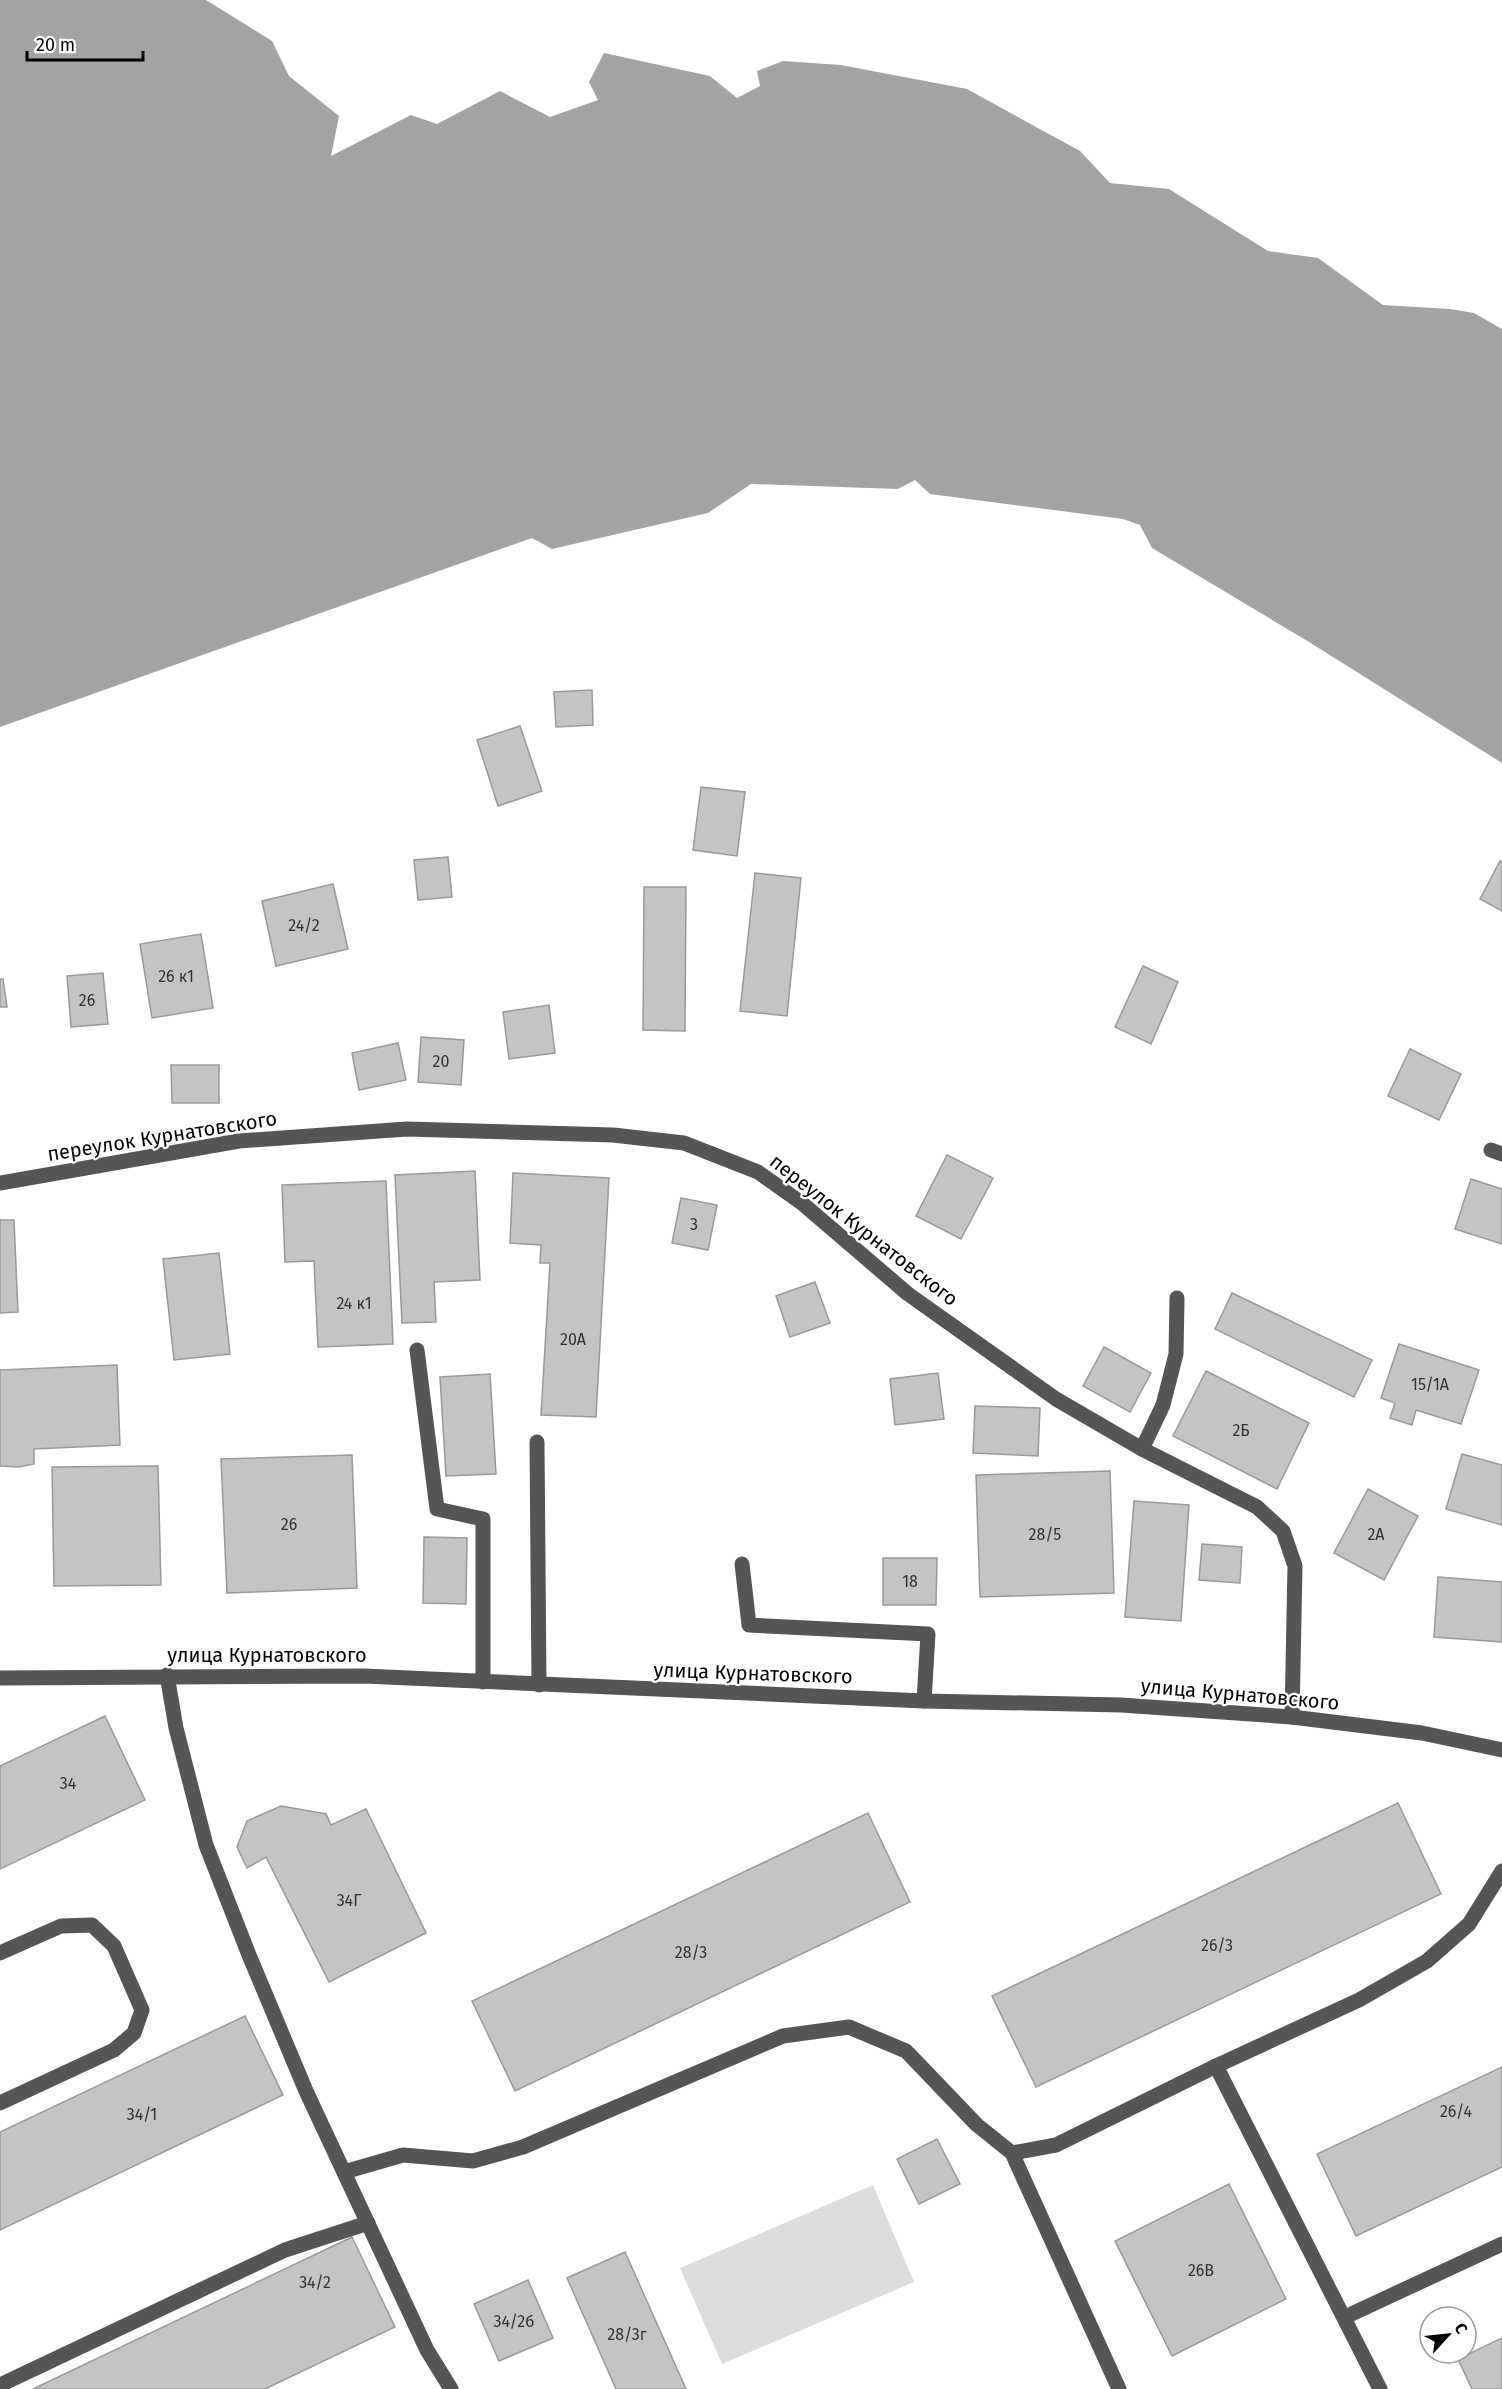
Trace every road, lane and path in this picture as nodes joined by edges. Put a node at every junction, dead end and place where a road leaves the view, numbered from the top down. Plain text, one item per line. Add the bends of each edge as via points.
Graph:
1 (0, 1183) edge
2 (1177, 1298) dead end
3 (417, 1350) dead end
4 (537, 1442) dead end
5 (1142, 1449) junction
6 (742, 1564) dead end
7 (167, 1676) junction
8 (0, 1678) edge
9 (483, 1682) junction
10 (539, 1685) junction
11 (924, 1701) junction
12 (1292, 1718) junction
13 (1502, 1750) edge
14 (1502, 1871) edge
15 (0, 1953) edge
16 (1216, 2066) junction
17 (0, 2103) edge
18 (1012, 2153) junction
19 (344, 2172) junction
20 (368, 2223) junction
21 (1502, 2244) edge
22 (1345, 2317) junction
23 (0, 2385) edge
24 (451, 2389) edge
25 (1119, 2389) edge
26 (1380, 2389) edge

1 - 5 street, переулок Курнатовского via 239,1141 407,1129 613,1135 684,1143 758,1172 803,1204 908,1293 1056,1399
2 - 5 street via 1176,1354 1163,1405
3 - 9 street via 437,1509 483,1519
4 - 10 street
5 - 12 street, переулок Курнатовского via 1257,1507 1283,1531 1295,1566
6 - 11 street via 749,1625 928,1634
7 - 8 street, улица Курнатовского
7 - 9 street, улица Курнатовского via 364,1676
7 - 19 street via 206,1845 293,2060
9 - 10 street, улица Курнатовского
10 - 11 street, улица Курнатовского
11 - 12 street, улица Курнатовского via 1121,1705
12 - 13 street, улица Курнатовского via 1422,1733
14 - 16 street via 1469,1924 1427,1961 1359,2000
15 - 17 street via 61,1926 92,1925 114,1946 142,2010 134,2033 114,2050
16 - 18 street via 1056,2145
16 - 22 street
18 - 19 street via 977,2125 906,2051 849,2028 783,2036 523,2147 473,2161 403,2155
18 - 25 street
19 - 20 street
20 - 23 street via 285,2250
20 - 24 street via 427,2350
21 - 22 street
22 - 26 street

